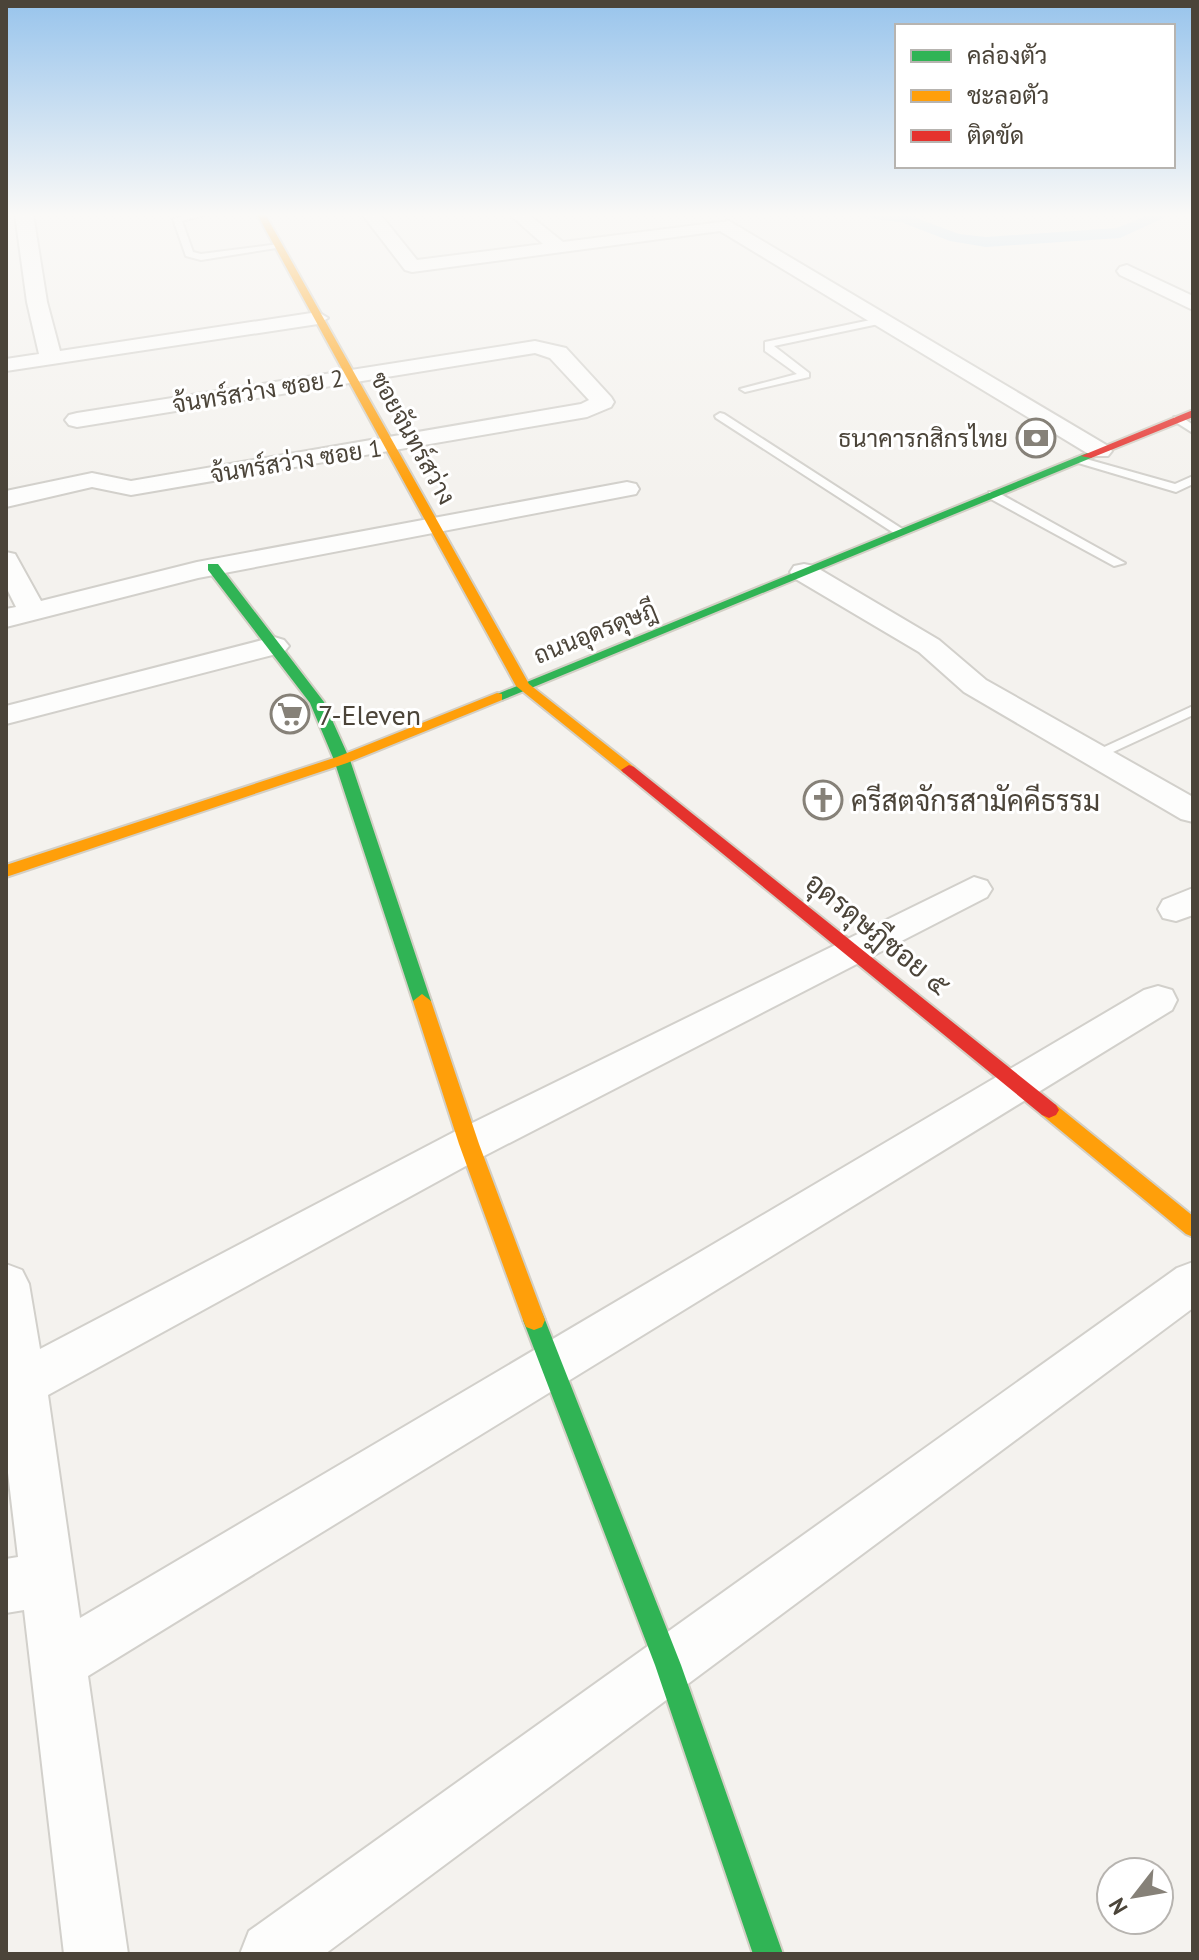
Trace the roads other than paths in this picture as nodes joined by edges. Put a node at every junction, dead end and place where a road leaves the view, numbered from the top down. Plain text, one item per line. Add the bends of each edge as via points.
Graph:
1 (30, 305) edge
2 (311, 305) edge
3 (861, 305) edge
4 (318, 318) junction
5 (885, 320) junction
6 (51, 359) junction
7 (6, 365) edge
8 (351, 376) junction
9 (745, 389) dead end
10 (587, 410) joint
11 (720, 416) dead end
12 (77, 420) dead end
13 (1188, 421) edge
14 (389, 445) junction
15 (1100, 451) junction
16 (1079, 460) junction
17 (1193, 480) edge
18 (627, 489) dead end
19 (993, 495) junction
20 (6, 499) edge
21 (433, 524) junction
22 (901, 532) junction
23 (6, 560) edge
24 (1119, 563) dead end
25 (213, 567) junction
26 (804, 572) junction
27 (19, 615) edge
28 (274, 646) junction
29 (523, 686) junction
30 (1193, 710) edge
31 (6, 715) edge
32 (1095, 755) junction
33 (342, 760) junction
34 (1193, 811) edge
35 (6, 871) edge
36 (974, 889) dead end
37 (855, 950) junction
38 (1158, 1000) dead end
39 (1018, 1084) junction
40 (469, 1144) junction
41 (1193, 1228) edge
42 (1193, 1282) edge
43 (6, 1284) edge
44 (551, 1368) junction
45 (22, 1384) junction
46 (26, 1583) edge
47 (58, 1662) junction
48 (668, 1665) junction
49 (96, 1954) edge
50 (272, 1954) edge
51 (768, 1954) edge

1 - 6 street
2 - 4 street, ซอยจันทร์สว่าง
3 - 5 street
4 - 6 street
4 - 8 street, ซอยจันทร์สว่าง
5 - 9 lane via 769,344 767,348 805,375
5 - 15 street
6 - 7 street
8 - 10 street, จ้นทร์สว่าง ซอย 2 via 535,347 558,353 603,402
8 - 12 street, จ้นทร์สว่าง ซอย 2
8 - 14 street, ซอยจันทร์สว่าง
10 - 14 street, จ้นทร์สว่าง ซอย 1
11 - 22 lane
13 - 15 street, ถนนอุดรดุษฎี
14 - 20 street, จ้นทร์สว่าง ซอย 1 via 131,488 92,480
14 - 21 street, ซอยจันทร์สว่าง
15 - 16 street, ถนนอุดรดุษฎี
16 - 17 lane via 1176,488
16 - 19 street, ถนนอุดรดุษฎี
18 - 21 street
19 - 22 street, ถนนอุดรดุษฎี
19 - 24 lane
21 - 25 street
21 - 29 street, ซอยจันทร์สว่าง
22 - 26 street, ถนนอุดรดุษฎี
23 - 27 street
25 - 27 street
25 - 28 street
26 - 29 street, ถนนอุดรดุษฎี
26 - 32 street via 929,646 975,686
28 - 31 street
28 - 33 street via 317,702
29 - 33 street, ถนนอุดรดุษฎี
29 - 37 street, อุดรดุษฎีซอย ๕
30 - 32 lane
32 - 34 street
33 - 35 street, ถนนอุดรดุษฎี
33 - 40 street
36 - 37 street
37 - 39 street, อุดรดุษฎีซอย ๕
37 - 40 street
38 - 39 street
39 - 41 street, อุดรดุษฎีซอย ๕
39 - 44 street
40 - 44 street
40 - 45 street
42 - 48 street
43 - 45 street
44 - 47 street
44 - 48 street
45 - 46 street
46 - 47 street
47 - 49 street
48 - 50 street
48 - 51 street

